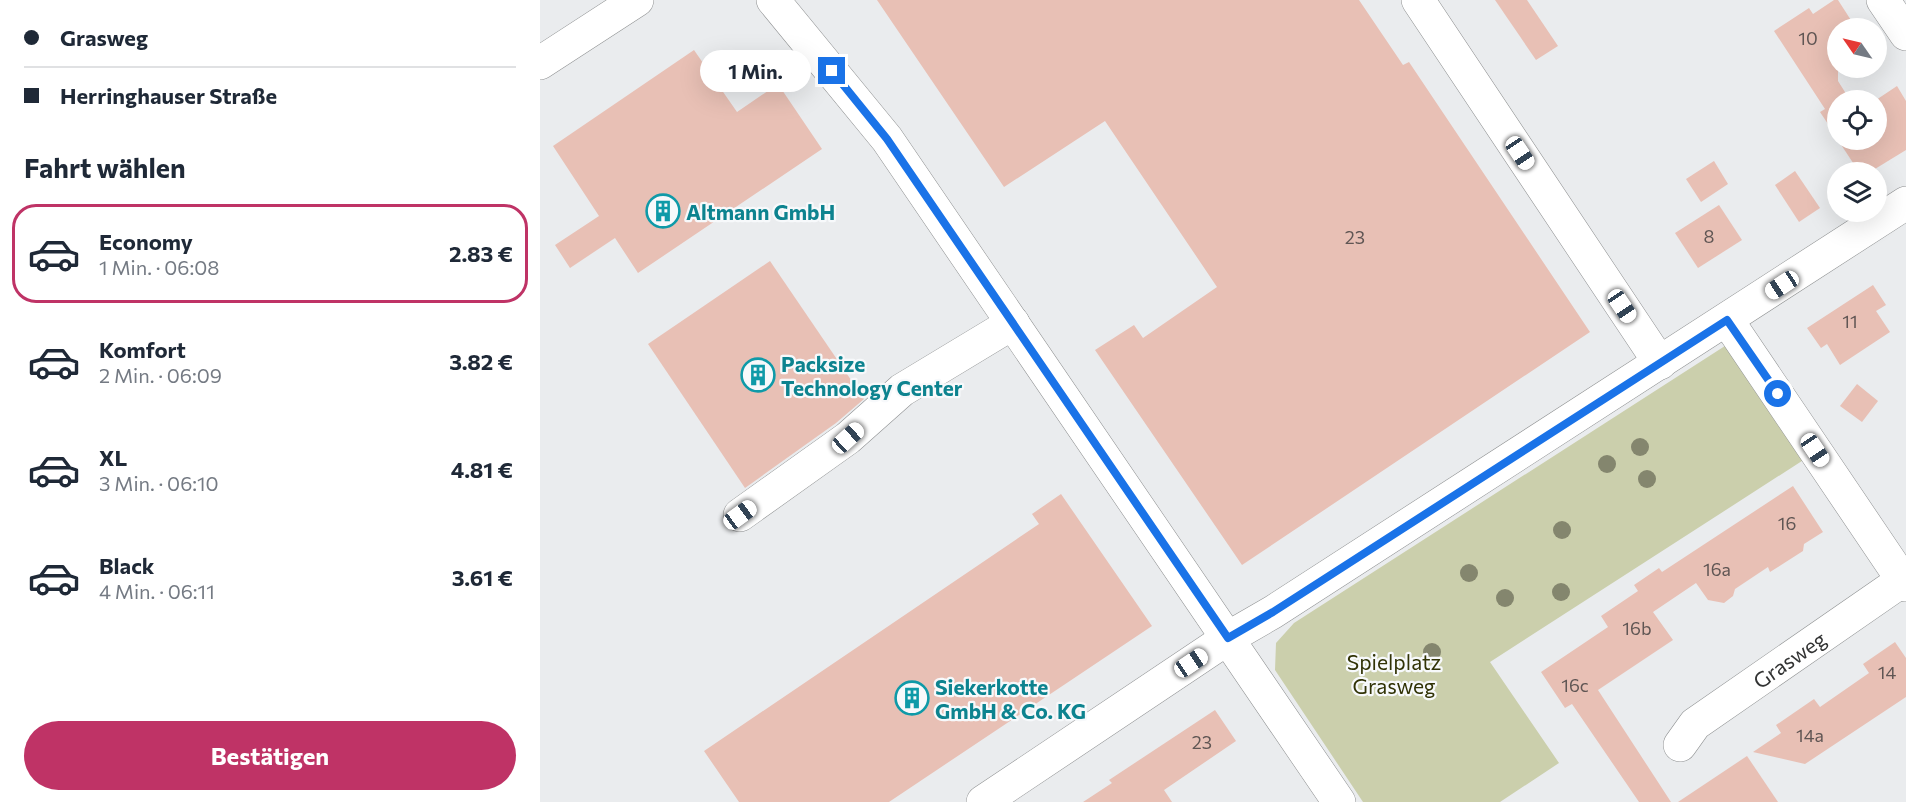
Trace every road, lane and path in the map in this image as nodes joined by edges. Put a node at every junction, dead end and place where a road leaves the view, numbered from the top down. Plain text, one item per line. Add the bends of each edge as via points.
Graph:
1 (638, 0) edge
2 (773, 0) edge
3 (1418, 0) edge
4 (1883, 0) edge
5 (1906, 34) edge
6 (540, 63) edge
7 (1906, 203) edge
8 (1727, 320) junction
9 (1013, 323) junction
10 (1660, 363) junction
11 (740, 515) dead end
12 (1904, 583) edge
13 (1228, 638) junction
14 (1680, 745) dead end
15 (983, 802) edge
16 (1339, 802) edge

1 - 6 street
2 - 9 street via 887,139
3 - 10 street
4 - 5 street
7 - 8 street
8 - 10 street
8 - 12 street, Grasweg
9 - 11 street via 902,390 848,438
9 - 13 street
10 - 13 street
12 - 14 street, Grasweg via 1695,724
13 - 15 street
13 - 16 street

